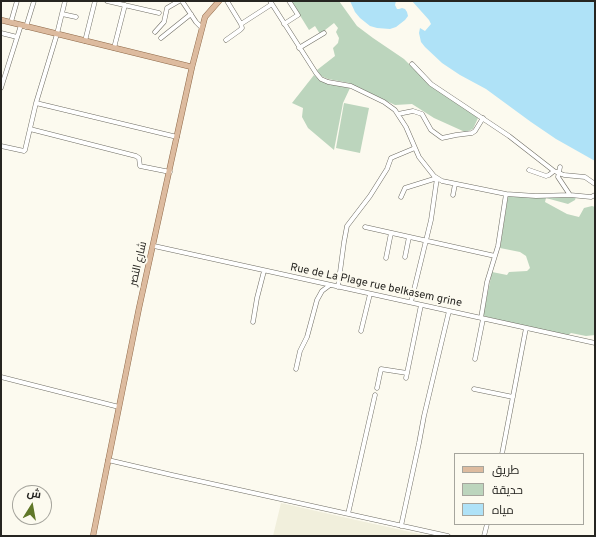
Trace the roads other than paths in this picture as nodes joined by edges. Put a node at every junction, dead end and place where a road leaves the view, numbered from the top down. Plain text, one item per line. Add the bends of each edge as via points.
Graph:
1 (17, 1) edge
2 (34, 1) edge
3 (65, 1) edge
4 (95, 1) edge
5 (107, 1) edge
6 (179, 1) edge
7 (182, 1) edge
8 (219, 1) edge
9 (227, 1) edge
10 (289, 1) edge
11 (271, 2) edge
12 (125, 5) junction
13 (62, 14) junction
14 (159, 14) dead end
15 (190, 14) junction
16 (76, 17) dead end
17 (1, 20) edge
18 (11, 22) junction
19 (241, 24) junction
20 (284, 24) junction
21 (24, 26) junction
22 (202, 28) junction
23 (1, 32) edge
24 (155, 32) dead end
25 (324, 33) dead end
26 (57, 34) junction
27 (17, 38) junction
28 (161, 38) dead end
29 (226, 40) dead end
30 (85, 41) junction
31 (114, 48) junction
32 (299, 48) junction
33 (412, 64) dead end
34 (192, 67) junction
35 (1, 88) edge
36 (36, 103) junction
37 (398, 114) junction
38 (484, 118) junction
39 (30, 129) junction
40 (177, 137) junction
41 (1, 146) edge
42 (415, 148) junction
43 (560, 167) dead end
44 (529, 170) dead end
45 (170, 172) junction
46 (556, 172) junction
47 (437, 178) junction
48 (455, 184) junction
49 (595, 184) edge
50 (506, 194) junction
51 (453, 195) dead end
52 (570, 195) junction
53 (595, 195) edge
54 (401, 197) dead end
55 (365, 227) dead end
56 (391, 233) junction
57 (409, 237) junction
58 (426, 241) junction
59 (154, 246) junction
60 (495, 256) junction
61 (406, 257) dead end
62 (386, 258) dead end
63 (264, 271) junction
64 (330, 285) junction
65 (338, 287) junction
66 (370, 294) junction
67 (411, 302) junction
68 (421, 305) junction
69 (449, 311) junction
70 (482, 318) junction
71 (253, 322) dead end
72 (526, 328) junction
73 (361, 331) dead end
74 (595, 343) edge
75 (475, 359) dead end
76 (296, 369) dead end
77 (407, 373) junction
78 (1, 377) edge
79 (406, 378) dead end
80 (377, 388) dead end
81 (474, 389) dead end
82 (375, 395) dead end
83 (513, 397) junction
84 (119, 407) junction
85 (502, 453) edge
86 (108, 460) junction
87 (348, 514) junction
88 (487, 525) edge
89 (401, 526) junction
90 (93, 536) edge
91 (448, 536) edge
92 (484, 536) edge

1 - 18 street
2 - 21 street
3 - 13 street
4 - 30 street
5 - 12 street
6 - 24 street via 167,8 164,22
7 - 15 street
8 - 22 main road, شارع النصر via 205,17
9 - 19 street
10 - 20 street via 298,16
11 - 19 street
11 - 20 street
12 - 14 street
12 - 31 street
13 - 16 street
13 - 26 street
15 - 22 street
15 - 28 street
17 - 18 main road
18 - 21 main road
19 - 29 street via 242,28
20 - 32 street
21 - 26 main road
21 - 27 street
22 - 34 main road, شارع النصر
23 - 27 street
25 - 32 street
26 - 30 main road
26 - 36 street
27 - 35 street
30 - 31 main road
31 - 34 main road
32 - 37 street via 321,79 360,90 384,102
33 - 38 street via 431,84
34 - 40 main road, شارع النصر
36 - 39 street
36 - 40 street
37 - 38 street via 413,111 422,114 431,130 442,138 472,133
37 - 42 street
38 - 46 street
39 - 41 street via 24,151
39 - 45 street via 136,156 139,158 140,166
40 - 45 main road, شارع النصر
42 - 47 street via 424,164
42 - 65 street via 391,158 370,196 347,226
43 - 46 street
44 - 46 street via 546,176
45 - 59 main road, شارع النصر
46 - 49 street via 585,177
46 - 52 street
47 - 48 street
47 - 54 street via 405,188
47 - 58 street
48 - 50 street
48 - 51 street
50 - 52 street
50 - 60 street
52 - 53 street
55 - 56 street
56 - 57 street
56 - 62 street
57 - 58 street
57 - 61 street
58 - 60 street
58 - 67 street
59 - 63 street, Rue de La Plage rue belkasem grine
59 - 84 main road, شارع النصر
60 - 70 street via 487,282
63 - 64 street, Rue de La Plage rue belkasem grine
63 - 71 street via 256,298
64 - 65 street, Rue de La Plage rue belkasem grine
64 - 76 street via 322,291 317,300
65 - 66 street, Rue de La Plage rue belkasem grine
66 - 67 street, Rue de La Plage rue belkasem grine
66 - 73 street
67 - 68 street, Rue de La Plage rue belkasem grine
68 - 69 street, Rue de La Plage rue belkasem grine
68 - 77 street
69 - 70 street, Rue de La Plage rue belkasem grine
69 - 89 street
70 - 72 street, Rue de La Plage rue belkasem grine
70 - 75 street
72 - 74 street, Rue de La Plage rue belkasem grine
72 - 83 street
77 - 79 street
77 - 80 street via 381,369
78 - 84 street
81 - 83 street
82 - 87 street
83 - 85 street
84 - 86 main road, شارع النصر
86 - 87 street
86 - 90 main road, شارع النصر
87 - 89 street
88 - 92 street
89 - 91 street

